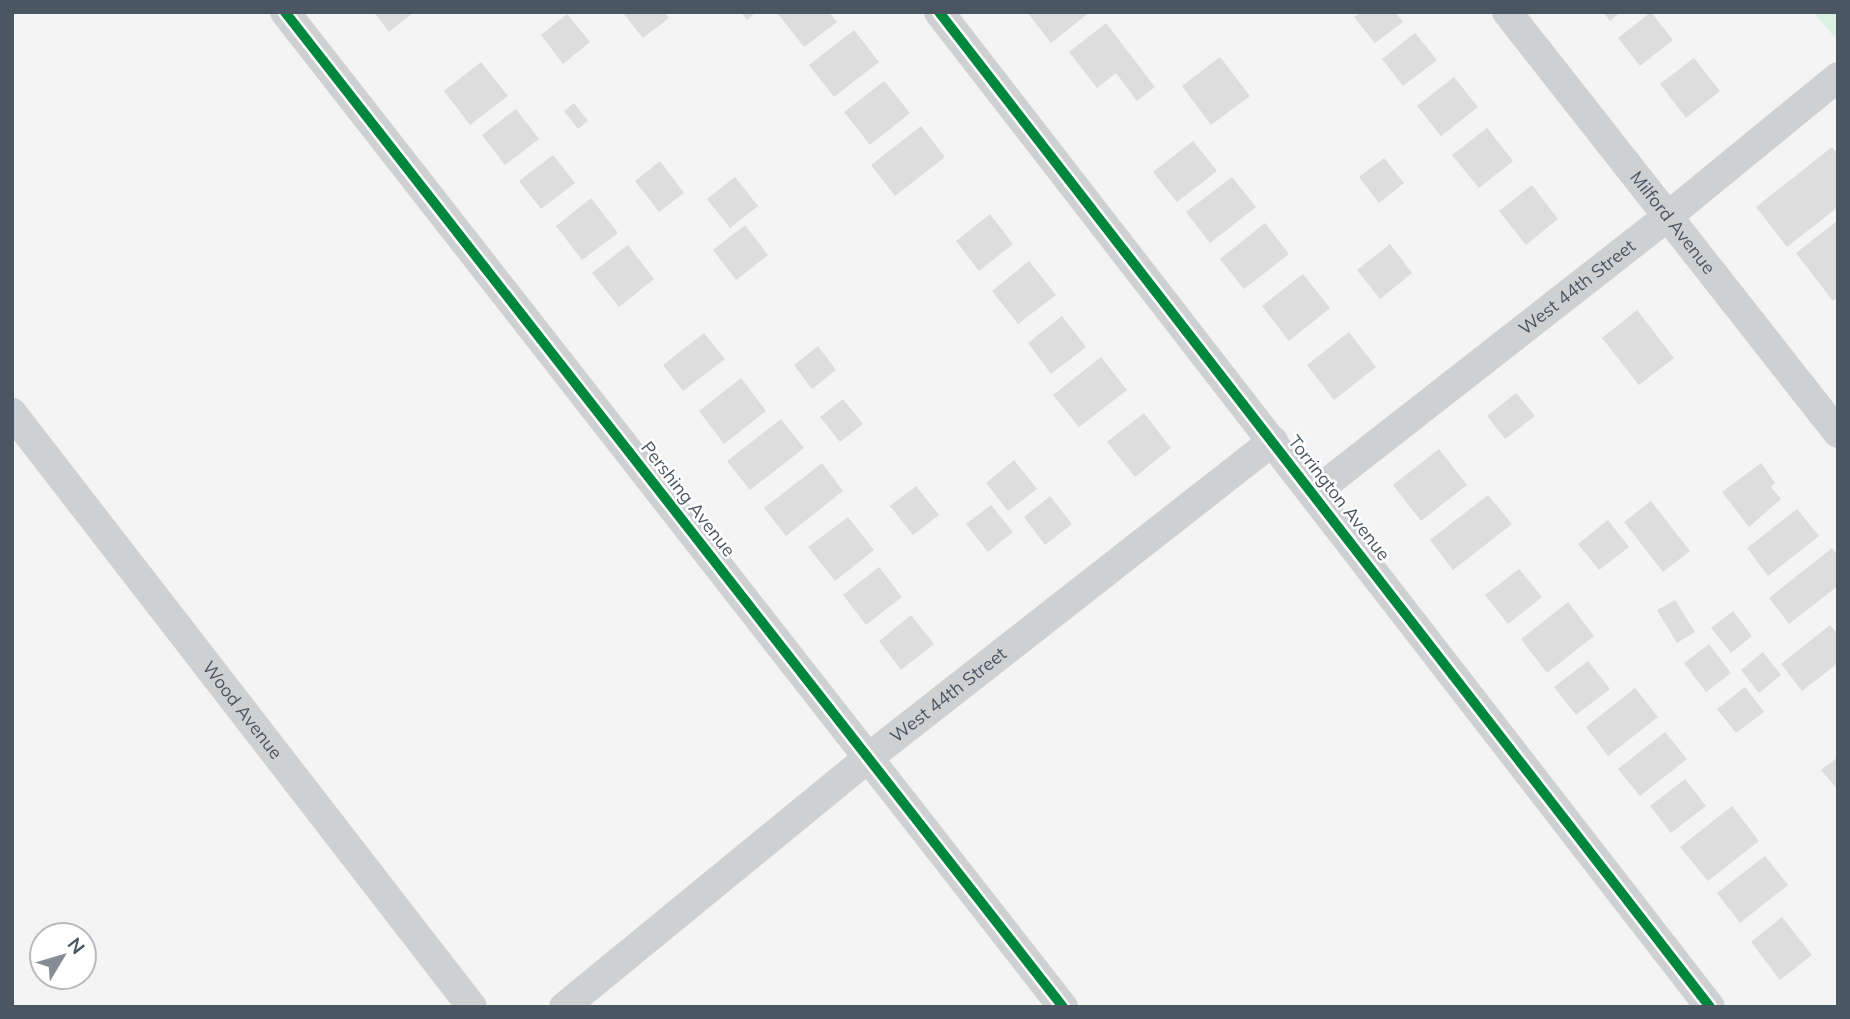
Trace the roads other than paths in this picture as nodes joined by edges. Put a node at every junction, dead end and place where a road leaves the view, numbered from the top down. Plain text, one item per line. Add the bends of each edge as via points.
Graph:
1 (285, 12) edge
2 (939, 12) edge
3 (1507, 12) edge
4 (1838, 77) edge
5 (1667, 217) junction
6 (12, 413) edge
7 (1838, 433) edge
8 (1273, 441) junction
9 (1314, 493) junction
10 (868, 758) junction
11 (472, 1007) edge
12 (564, 1007) edge
13 (1063, 1007) edge
14 (1710, 1007) edge

1 - 10 street, Pershing Avenue
2 - 8 street, Torrington Avenue
3 - 5 street, Milford Avenue
4 - 5 street, West 44th Street
5 - 7 street, Milford Avenue
5 - 9 street, West 44th Street
6 - 11 street, Wood Avenue
8 - 9 street, Torrington Avenue
8 - 10 street, West 44th Street
9 - 14 street, Torrington Avenue
10 - 12 street, West 44th Street
10 - 13 street, Pershing Avenue

